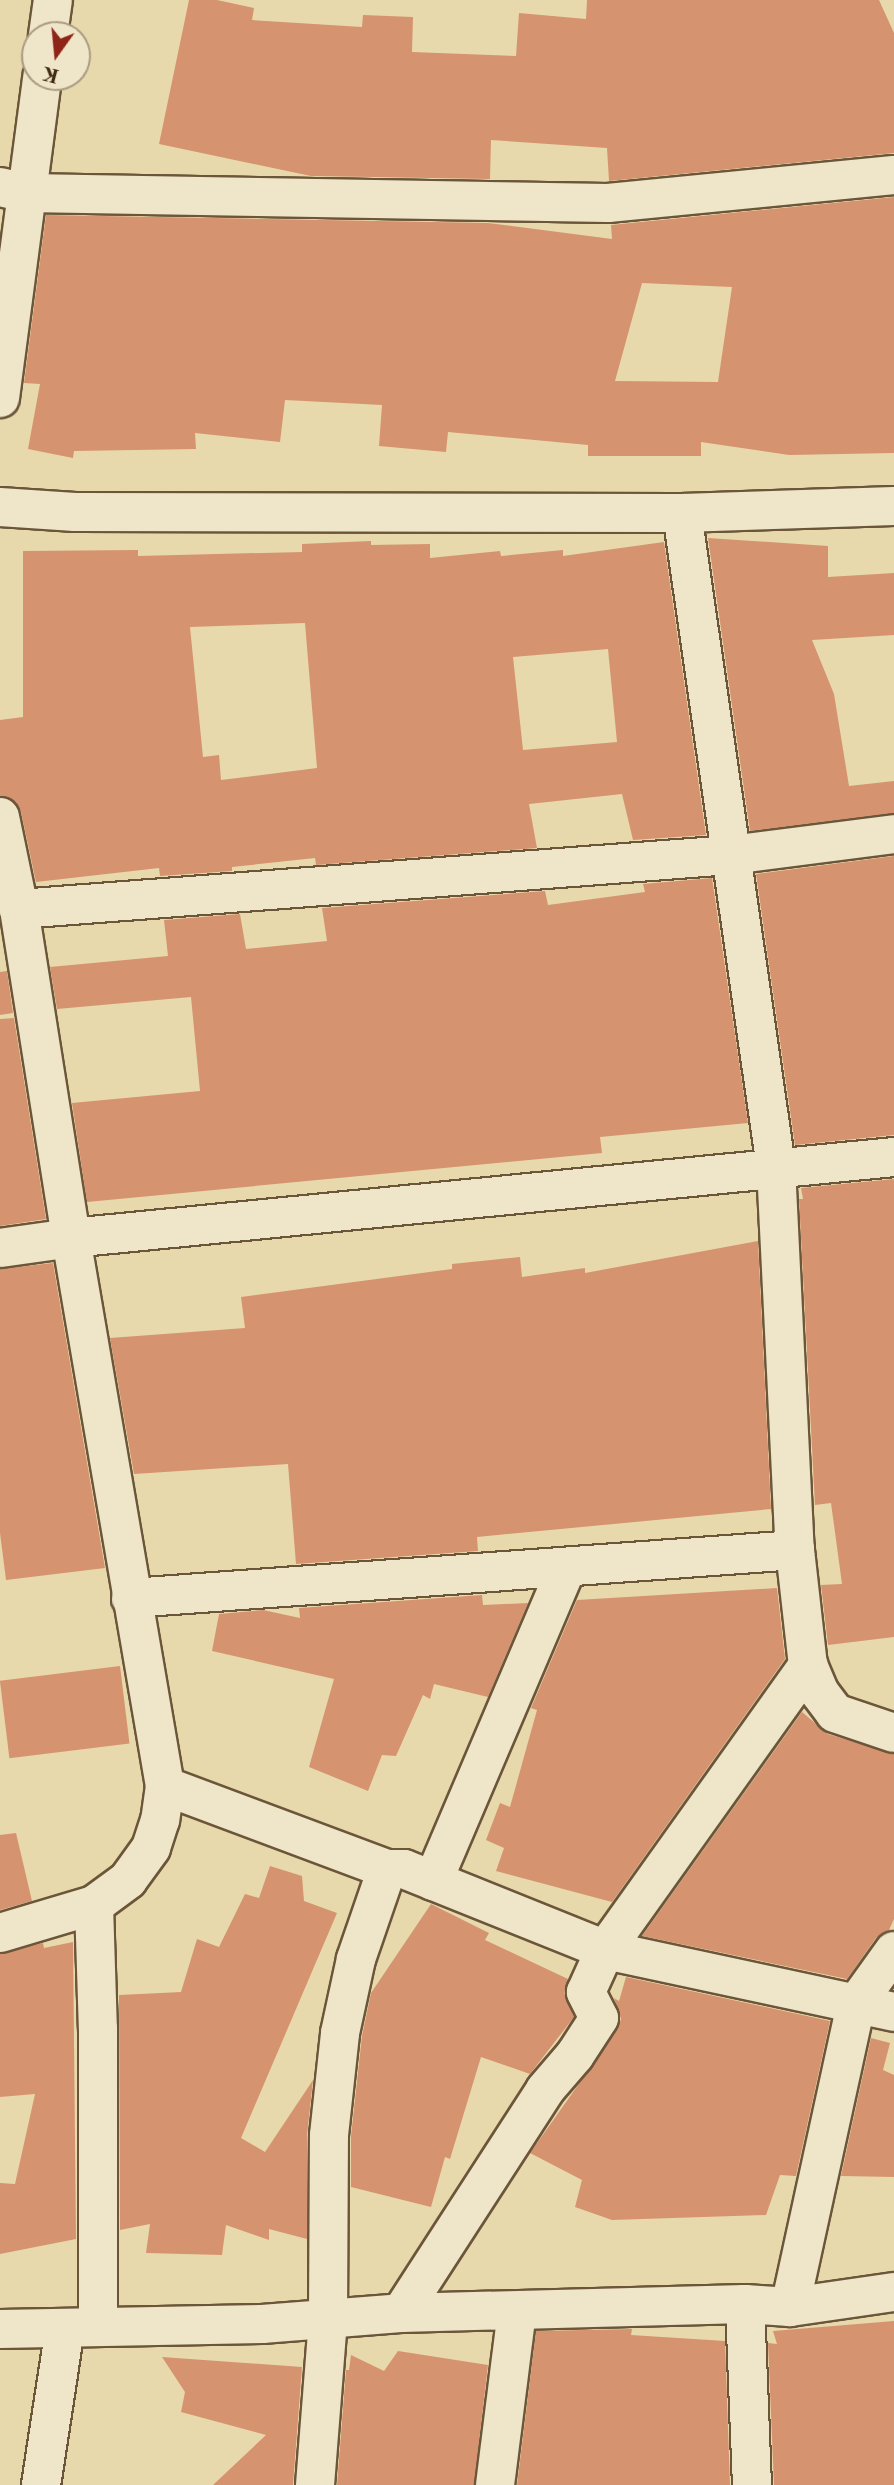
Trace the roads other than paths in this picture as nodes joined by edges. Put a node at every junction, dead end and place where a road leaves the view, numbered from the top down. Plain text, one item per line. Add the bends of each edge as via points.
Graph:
1 (39, 91) edge
2 (894, 176) edge
3 (14, 190) edge
4 (0, 398) edge
5 (894, 506) edge
6 (0, 507) edge
7 (682, 513) junction
8 (0, 817) edge
9 (894, 834) edge
10 (731, 855) junction
11 (19, 909) junction
12 (894, 1157) edge
13 (776, 1167) junction
14 (71, 1238) junction
15 (0, 1248) edge
16 (795, 1550) junction
17 (567, 1567) junction
18 (131, 1598) junction
19 (808, 1665) junction
20 (894, 1733) edge
21 (165, 1786) junction
22 (387, 1869) junction
23 (433, 1881) junction
24 (94, 1905) junction
25 (0, 1933) edge
26 (605, 1950) junction
27 (894, 1951) edge
28 (856, 2004) junction
29 (894, 2012) edge
30 (894, 2292) edge
31 (745, 2304) junction
32 (790, 2307) junction
33 (517, 2311) junction
34 (401, 2313) junction
35 (328, 2319) junction
36 (82, 2328) junction
37 (0, 2329) edge
38 (41, 2485) edge
39 (315, 2485) edge
40 (495, 2485) edge
41 (752, 2485) edge

1 - 3 street
2 - 3 street via 608,203
3 - 4 street
5 - 7 street
6 - 7 street via 75,512
7 - 10 street
8 - 11 street
9 - 10 street
10 - 11 street
10 - 13 street
11 - 14 street
12 - 13 street
13 - 14 street
13 - 16 street
14 - 15 street
14 - 18 street
16 - 17 street
16 - 19 street
17 - 18 street
17 - 23 street
18 - 21 street
19 - 20 street via 835,1713
19 - 26 street
21 - 22 street
21 - 24 street via 150,1848 128,1880
22 - 23 street via 404,1869
22 - 35 street via 356,1959 340,2033 329,2135
23 - 26 street
24 - 25 street
24 - 36 street via 98,2029
26 - 28 street
26 - 34 street via 586,1992 599,2018 545,2090
27 - 28 street
28 - 29 street
28 - 32 street
30 - 32 street
31 - 32 street
31 - 33 street
31 - 41 street
33 - 34 street
33 - 40 street
34 - 35 street
35 - 36 street
35 - 39 street
36 - 37 street
36 - 38 street

